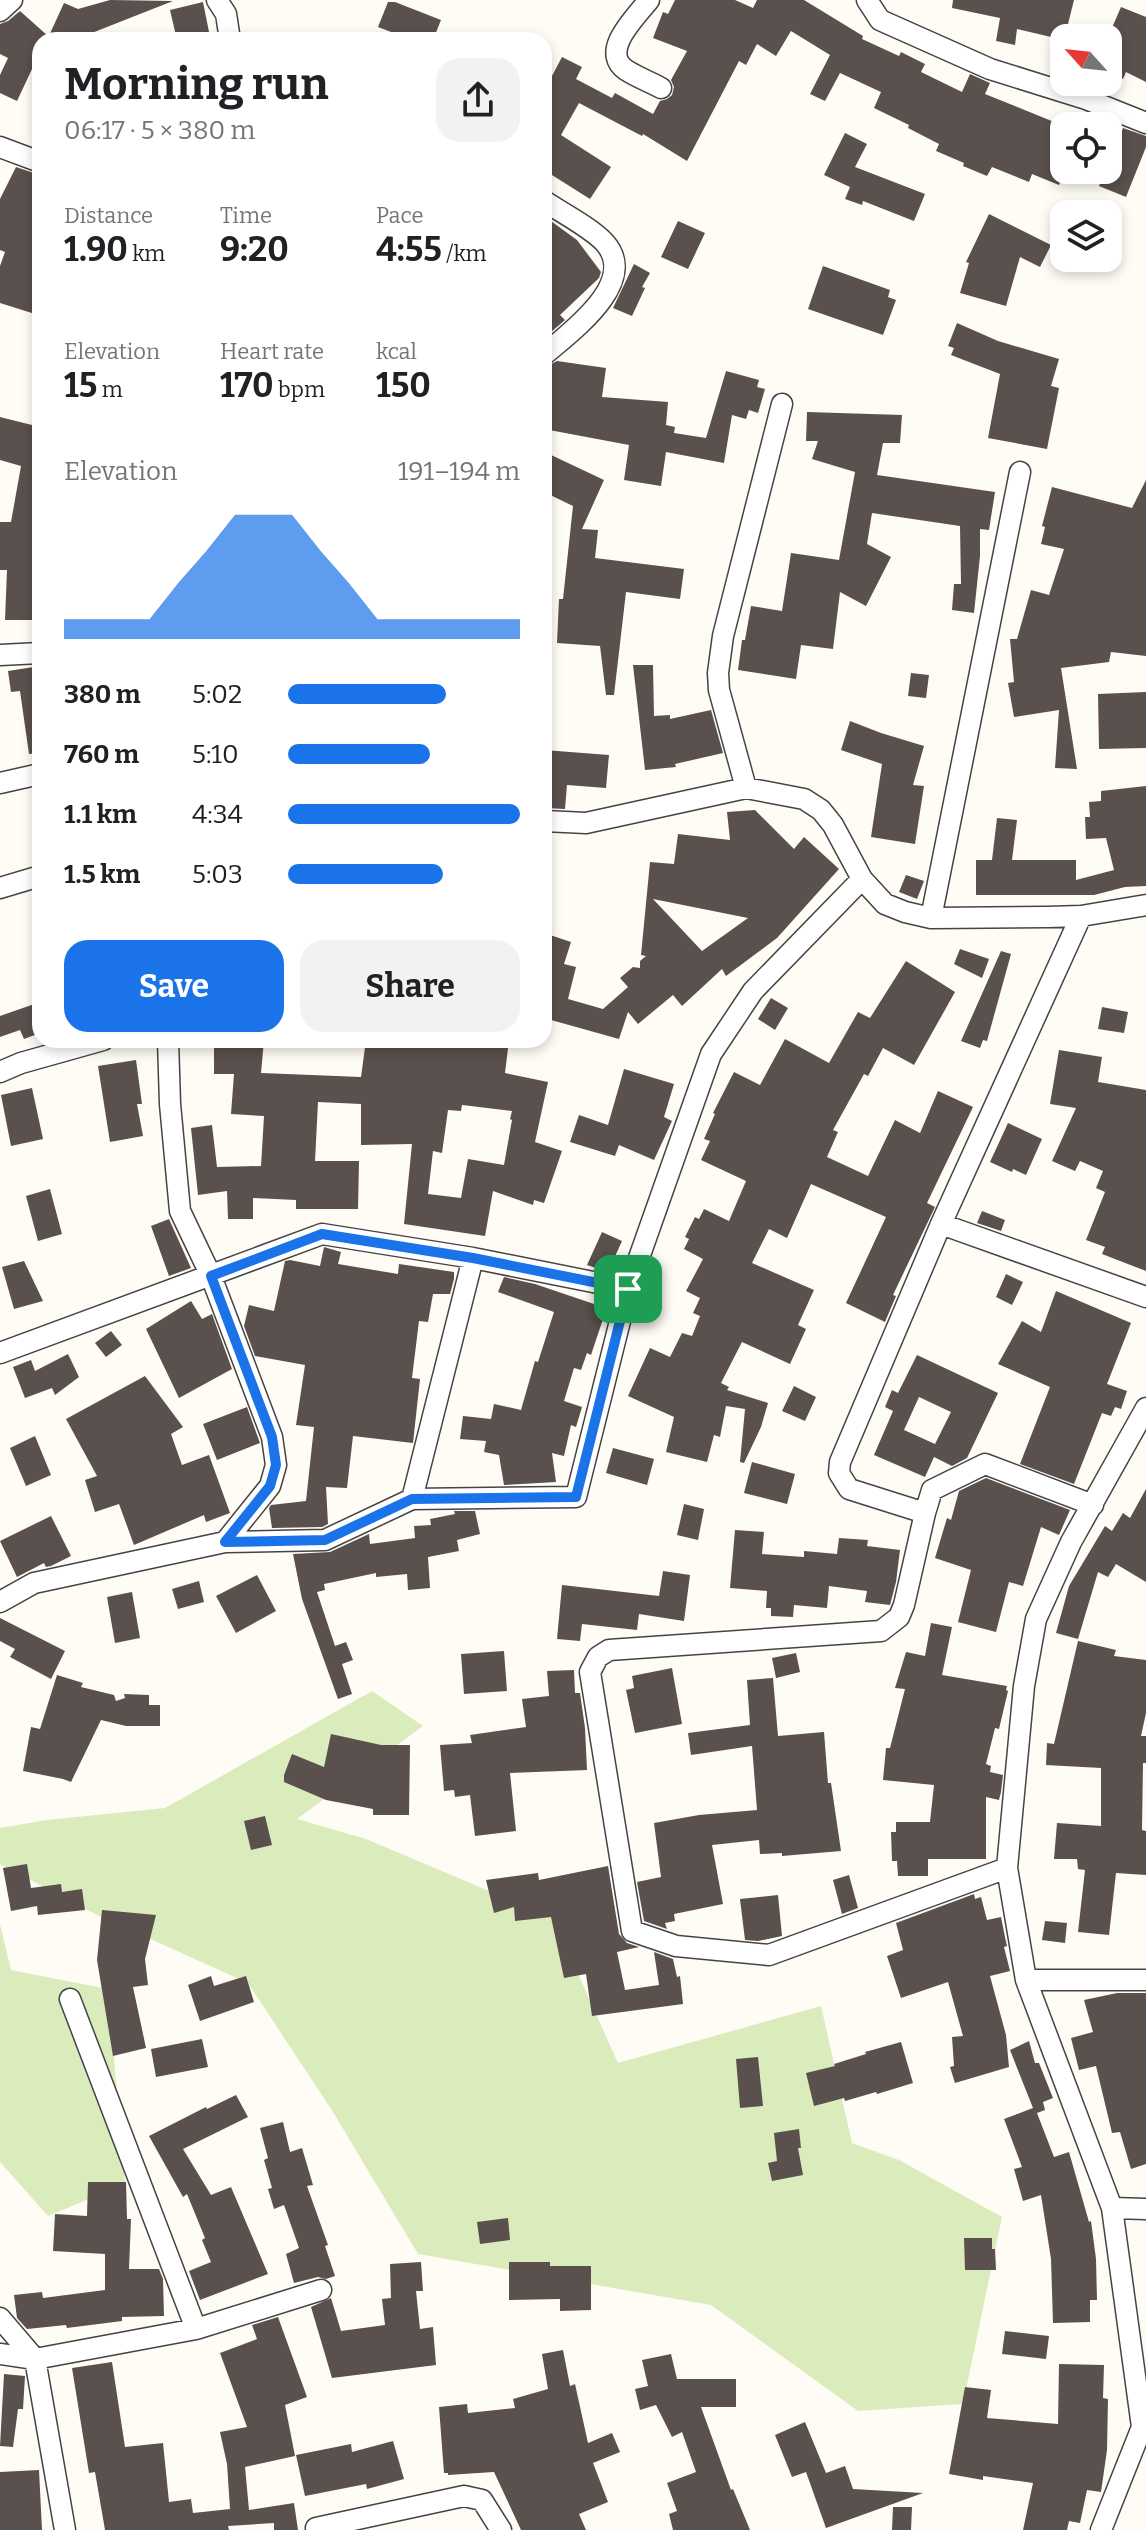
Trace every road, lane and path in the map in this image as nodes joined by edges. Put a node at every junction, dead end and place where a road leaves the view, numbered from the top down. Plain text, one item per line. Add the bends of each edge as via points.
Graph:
1 (12, 0) edge
2 (217, 0) edge
3 (649, 0) edge
4 (867, 0) edge
5 (0, 11) edge
6 (229, 32) edge
7 (661, 88) dead end
8 (1146, 123) edge
9 (0, 147) edge
10 (32, 159) edge
11 (552, 207) edge
12 (552, 348) edge
13 (782, 404) dead end
14 (1020, 472) dead end
15 (32, 653) edge
16 (0, 655) edge
17 (32, 776) edge
18 (0, 783) edge
19 (746, 788) junction
20 (552, 821) edge
21 (32, 878) edge
22 (862, 879) junction
23 (0, 888) edge
24 (1146, 905) edge
25 (1081, 916) junction
26 (931, 918) junction
27 (74, 1048) edge
28 (168, 1048) edge
29 (0, 1072) edge
30 (941, 1224) junction
31 (473, 1258) junction
32 (211, 1276) junction
33 (628, 1289) junction
34 (1146, 1297) edge
35 (0, 1353) edge
36 (1144, 1416) edge
37 (412, 1499) junction
38 (1093, 1505) junction
39 (925, 1513) junction
40 (225, 1542) junction
41 (0, 1602) edge
42 (1007, 1868) junction
43 (1026, 1980) junction
44 (1146, 1980) edge
45 (70, 1999) dead end
46 (1112, 2208) junction
47 (1146, 2209) edge
48 (321, 2290) dead end
49 (0, 2318) edge
50 (196, 2329) junction
51 (0, 2354) edge
52 (35, 2359) junction
53 (1144, 2430) edge
54 (316, 2528) edge
55 (65, 2530) edge
56 (501, 2530) edge
57 (1101, 2530) edge

1 - 5 street
2 - 6 street
3 - 7 street via 619,39 616,53 623,68
4 - 8 street via 880,20 990,69
9 - 10 street
11 - 12 street via 606,244 614,275 597,309
13 - 19 street via 718,673
14 - 26 street
15 - 16 street
17 - 18 street
19 - 20 street via 586,823
19 - 22 street via 804,799 821,810
21 - 23 street
22 - 26 street via 885,904
22 - 33 street via 753,991 711,1054
24 - 25 street
25 - 26 street
25 - 30 street
27 - 29 street
28 - 32 street via 180,1211
30 - 34 street
30 - 39 street via 839,1473 849,1489
31 - 32 street via 322,1234
31 - 33 street
31 - 37 street
32 - 35 street
32 - 40 street via 272,1437 276,1465 270,1486
33 - 37 street via 576,1497
36 - 38 street
37 - 40 street via 325,1540
38 - 39 street via 985,1464 932,1490
38 - 42 street via 1036,1619 1024,1686
39 - 42 street via 904,1605 899,1617 881,1631 609,1650 598,1657 590,1672 632,1931 676,1946 769,1955
40 - 41 street via 34,1583
42 - 43 street
43 - 44 street
43 - 46 street
45 - 50 street
46 - 47 street
46 - 53 street
48 - 50 street
49 - 52 street
50 - 52 street
51 - 52 street
52 - 55 street
53 - 57 street
54 - 56 street via 464,2496 482,2500

